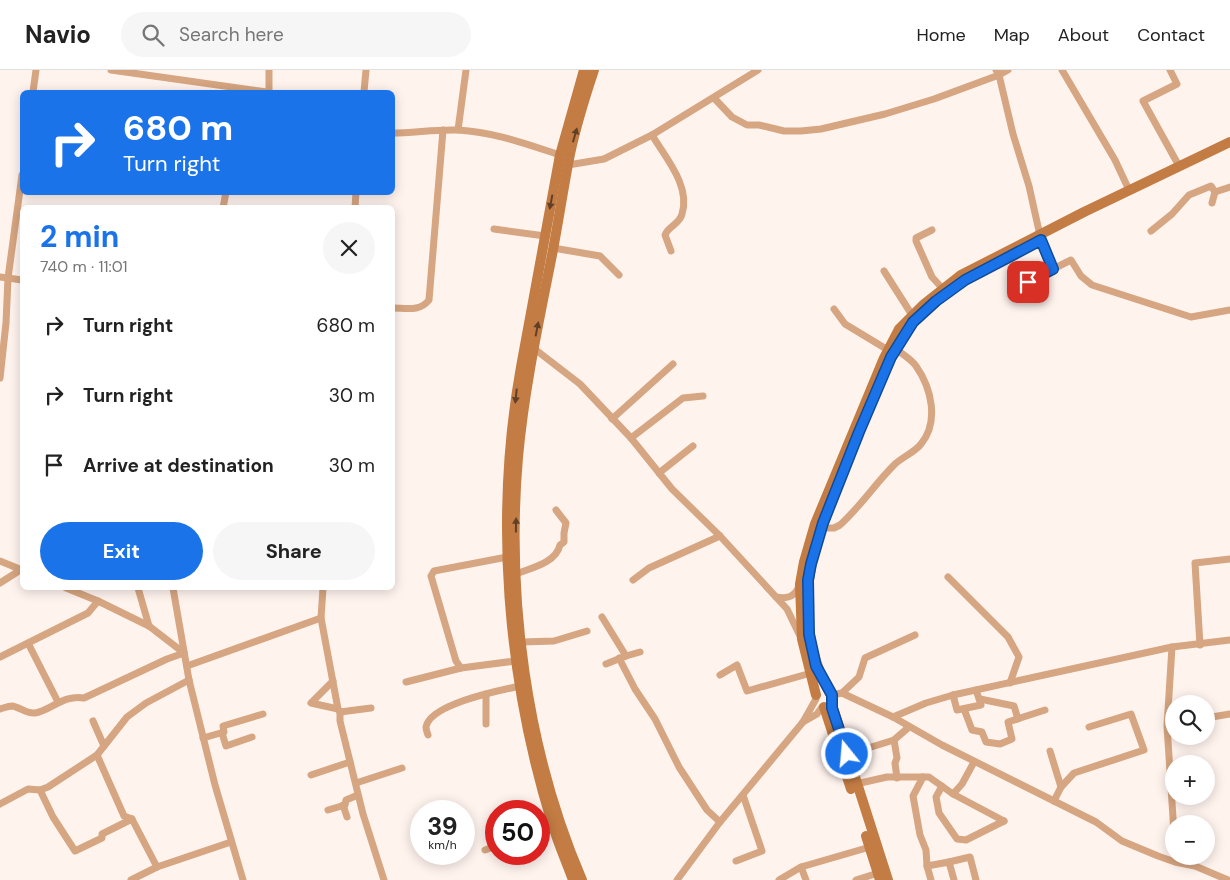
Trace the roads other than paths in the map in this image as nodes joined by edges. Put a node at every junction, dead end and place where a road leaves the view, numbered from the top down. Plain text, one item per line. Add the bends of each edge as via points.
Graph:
1 (36, 70) edge
2 (111, 70) edge
3 (269, 70) edge
4 (366, 70) edge
5 (466, 70) edge
6 (584, 70) edge
7 (594, 70) edge
8 (758, 70) edge
9 (1008, 70) edge
10 (1062, 70) edge
11 (1170, 70) edge
12 (124, 71) edge
13 (997, 73) edge
14 (33, 90) edge
15 (254, 90) edge
16 (268, 90) edge
17 (364, 90) edge
18 (714, 98) junction
19 (443, 130) junction
20 (458, 130) junction
21 (395, 133) edge
22 (652, 134) junction
23 (1230, 142) edge
24 (1230, 149) edge
25 (560, 155) junction
26 (568, 165) junction
27 (1179, 166) junction
28 (1230, 187) edge
29 (20, 189) edge
30 (1129, 190) junction
31 (1215, 192) junction
32 (1212, 204) dead end
33 (494, 229) dead end
34 (932, 230) dead end
35 (1151, 231) dead end
36 (545, 236) junction
37 (1041, 237) junction
38 (553, 248) junction
39 (670, 251) dead end
40 (1053, 269) junction
41 (884, 271) dead end
42 (619, 274) dead end
43 (0, 277) edge
44 (8, 278) junction
45 (20, 280) edge
46 (942, 288) junction
47 (1014, 288) dead end
48 (395, 308) edge
49 (834, 309) dead end
50 (1230, 310) edge
51 (912, 314) junction
52 (3, 324) edge
53 (529, 345) junction
54 (892, 349) junction
55 (673, 364) dead end
56 (0, 378) edge
57 (703, 396) dead end
58 (612, 419) junction
59 (630, 438) junction
60 (693, 446) dead end
61 (659, 473) junction
62 (556, 510) dead end
63 (821, 528) junction
64 (720, 536) junction
65 (507, 557) junction
66 (1230, 559) edge
67 (0, 561) edge
68 (20, 569) edge
69 (20, 571) edge
70 (516, 574) junction
71 (948, 577) dead end
72 (633, 580) dead end
73 (0, 583) edge
74 (800, 584) junction
75 (71, 590) edge
76 (139, 590) edge
77 (173, 590) edge
78 (323, 590) edge
79 (776, 597) junction
80 (98, 601) junction
81 (602, 617) dead end
82 (321, 618) junction
83 (149, 626) junction
84 (587, 631) dead end
85 (915, 635) dead end
86 (802, 639) junction
87 (1230, 640) edge
88 (522, 642) junction
89 (28, 643) junction
90 (1200, 645) junction
91 (1172, 647) junction
92 (640, 652) dead end
93 (184, 653) junction
94 (0, 657) edge
95 (622, 657) junction
96 (515, 661) junction
97 (606, 664) dead end
98 (187, 666) junction
99 (462, 668) junction
100 (811, 673) junction
101 (720, 675) dead end
102 (189, 680) junction
103 (333, 681) junction
104 (406, 682) dead end
105 (1010, 683) junction
106 (520, 686) junction
107 (976, 690) junction
108 (486, 694) junction
109 (953, 695) junction
110 (1171, 695) edge
111 (827, 699) junction
112 (980, 699) junction
113 (58, 702) junction
114 (0, 708) edge
115 (371, 708) dead end
116 (964, 709) junction
117 (1046, 710) dead end
118 (339, 711) junction
119 (263, 714) dead end
120 (1230, 714) edge
121 (1215, 716) edge
122 (893, 717) junction
123 (1018, 719) junction
124 (93, 721) dead end
125 (486, 724) dead end
126 (909, 727) junction
127 (1089, 727) dead end
128 (222, 733) junction
129 (428, 735) dead end
130 (252, 737) dead end
131 (203, 738) junction
132 (894, 740) junction
133 (1171, 745) edge
134 (104, 746) junction
135 (868, 748) dead end
136 (1050, 751) dead end
137 (97, 755) junction
138 (350, 762) junction
139 (974, 762) junction
140 (402, 768) dead end
141 (311, 775) dead end
142 (923, 777) junction
143 (897, 778) junction
144 (356, 783) junction
145 (856, 784) junction
146 (942, 786) junction
147 (1062, 787) junction
148 (40, 790) junction
149 (952, 794) junction
150 (358, 795) junction
151 (743, 795) junction
152 (1054, 801) junction
153 (0, 804) edge
154 (344, 805) junction
155 (328, 810) dead end
156 (1173, 815) edge
157 (347, 816) dead end
158 (132, 819) junction
159 (720, 822) junction
160 (552, 824) joint
161 (231, 842) junction
162 (870, 847) junction
163 (1165, 856) edge
164 (736, 861) dead end
165 (949, 862) junction
166 (1192, 865) edge
167 (927, 866) junction
168 (157, 867) junction
169 (801, 867) junction
170 (879, 877) edge
171 (131, 880) edge
172 (243, 880) edge
173 (384, 880) edge
174 (573, 880) edge
175 (582, 880) edge
176 (677, 880) edge
177 (780, 880) edge
178 (806, 880) edge
179 (856, 880) edge
180 (888, 880) edge
181 (931, 880) edge
182 (954, 880) edge
183 (976, 880) edge
184 (1228, 880) edge

1 - 14 street
2 - 12 street
3 - 16 street
4 - 17 street
5 - 20 street
6 - 25 main road
26 -> 7 main road
8 - 18 street
9 - 13 street
10 - 30 street
11 - 27 street via 1177,84 1143,101
12 - 15 street
13 - 18 street via 934,99 885,114 802,131 747,125 732,117
13 - 37 street
18 - 22 street
19 - 20 street
19 - 21 street
19 - 48 street via 429,300 417,309
20 - 25 street via 503,136
22 - 26 street via 604,159
22 - 39 street via 682,185 682,214 665,235
23 - 27 main road
24 - 37 main road
25 -> 36 main road
26 - 38 main road
27 - 30 main road
28 - 31 street
29 - 44 street
30 - 37 main road
31 - 32 street
31 - 35 street via 1211,186 1189,195
33 - 36 street
34 - 46 street via 916,241 932,277
36 - 53 main road
37 - 40 street
37 - 46 main road via 961,275
37 - 54 main road via 965,280 936,301 913,322
38 - 42 street via 600,256
53 -> 38 main road
40 - 47 street
40 - 50 street via 1071,260 1081,276 1092,284 1192,316
41 - 51 street
43 - 44 street
44 - 45 street
44 - 52 street
46 - 51 main road
49 - 54 street via 845,324
51 - 54 main road via 899,329
52 - 56 street
53 - 58 street via 580,384
53 -> 65 main road via 516,390 508,474
70 -> 53 main road via 518,456
54 - 63 main road
54 - 63 street via 915,365 923,379 932,412 930,430 920,446 894,464 840,525
54 - 74 main road via 815,524
55 - 58 street
57 - 59 street via 683,398
58 - 59 street
59 - 61 street
60 - 61 street
61 - 64 street
62 - 70 street via 566,523 564,542 554,557
63 - 111 main road via 808,580 809,634
64 - 72 street via 649,568
64 - 79 street
65 - 96 main road
65 - 99 street via 434,571 431,576 456,661
66 - 90 street via 1195,562
67 - 68 street
69 - 73 street
70 - 88 main road
71 - 105 street via 1008,637 1016,650 1020,657
74 - 79 street via 792,596
74 - 86 main road
75 - 80 street
76 - 83 street
77 - 93 street
78 - 82 street
79 - 86 street via 789,613
80 - 83 street
80 - 89 street via 88,613
81 - 95 street
82 - 98 street
82 - 103 street
83 - 93 street
84 - 88 street via 554,642
85 - 111 street via 865,658 859,677
86 - 100 main road
87 - 90 street
88 - 175 main road via 535,734 555,809
89 - 94 street
89 - 113 street
90 - 91 street
91 - 105 street
91 - 110 street
92 - 95 street
93 - 98 street
93 - 113 street via 84,698
95 - 97 street
95 - 159 street via 635,689 655,719 679,767 707,810
96 - 99 street
96 - 106 main road
98 - 102 street
99 - 104 street
100 - 101 street via 747,690 737,665
100 - 111 main road
102 - 131 street
102 - 134 street via 127,717
103 - 118 street
103 - 118 street via 311,703
105 - 107 street
106 - 108 street
106 - 160 main road via 531,747
107 - 109 street
107 - 112 street
108 - 125 street
108 - 129 street via 440,712 426,727
109 - 116 street via 957,710
109 - 122 street
111 - 122 street
111 - 145 main road
111 - 151 street via 817,714 803,722
111 - 162 main road
112 - 116 street via 981,705
112 - 123 street via 1014,706
113 - 114 street via 36,713 14,706
115 - 118 street
116 - 123 street via 972,730 982,732 986,742 1000,744 1012,739 1008,722
117 - 123 street
118 - 138 street
119 - 128 street via 222,726
120 - 121 street
122 - 126 street
124 - 134 street
126 - 132 street
126 - 139 street
127 - 147 street via 1132,714 1144,750 1074,773
128 - 130 street via 226,746
128 - 131 street
131 - 161 street
132 - 135 street
132 - 143 street
133 - 156 street
134 - 137 street
136 - 147 street
137 - 148 street
137 - 158 street via 124,816
138 - 141 street
138 - 144 street
139 - 149 street via 962,784
139 - 152 street
140 - 144 street
142 - 143 street
142 - 146 street via 929,777
142 - 167 street via 913,796
143 - 145 street
144 - 150 street
145 - 180 main road
146 - 149 street
146 - 149 street via 936,798 939,813 957,839 966,840 1004,821
147 - 152 street
148 - 153 street via 28,790
148 - 158 street via 75,851
150 - 154 street via 346,800
150 - 173 street
151 - 159 street
151 - 164 street via 762,851
152 - 163 street via 1096,822 1122,841
154 - 155 street
154 - 157 street
158 - 168 street
159 - 176 street
160 - 174 main road
161 - 168 street
161 - 172 street
162 - 169 street
162 - 170 main road
165 - 167 street
165 - 182 street
165 - 183 street via 970,857
166 - 184 street
167 - 181 street
168 - 171 street
169 - 177 street
169 - 178 street
170 - 179 street

